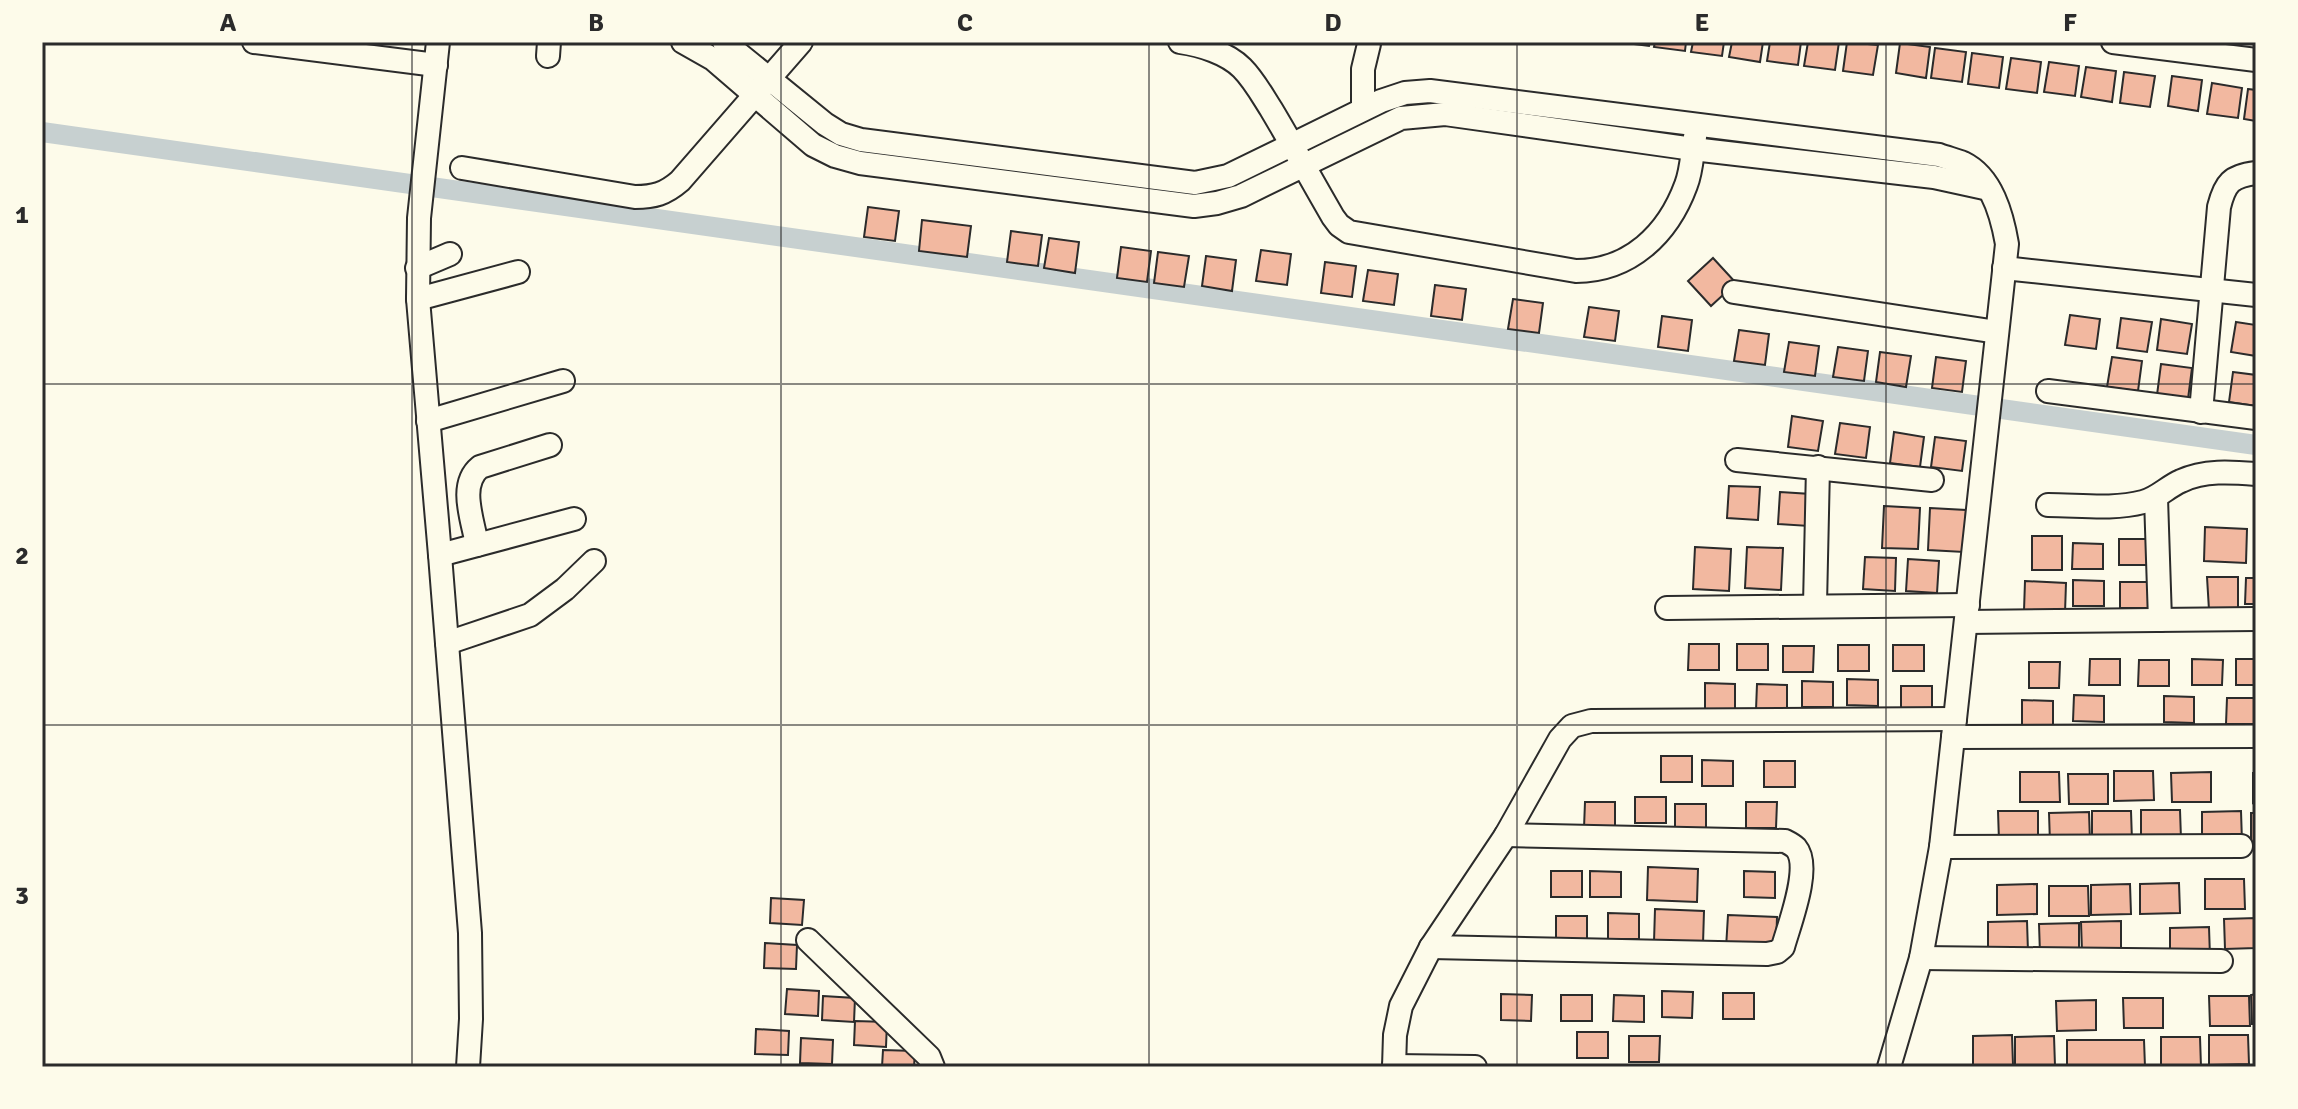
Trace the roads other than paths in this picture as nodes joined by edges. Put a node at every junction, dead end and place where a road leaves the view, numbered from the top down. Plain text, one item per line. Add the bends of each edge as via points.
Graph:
1 (254, 42) edge
2 (438, 42) edge
3 (683, 42) edge
4 (724, 42) edge
5 (801, 42) edge
6 (1180, 42) edge
7 (2113, 42) edge
8 (1369, 44) dead end
9 (2256, 60) edge
10 (436, 65) junction
11 (762, 87) junction
12 (1363, 109) junction
13 (1697, 124) junction
14 (1292, 143) junction
15 (1693, 149) junction
16 (1302, 165) junction
17 (462, 168) dead end
18 (2256, 173) edge
19 (1989, 189) junction
20 (450, 254) dead end
21 (417, 268) junction
22 (2004, 268) junction
23 (518, 272) dead end
24 (2212, 290) junction
25 (1734, 292) dead end
26 (2256, 295) edge
27 (418, 299) junction
28 (1997, 332) junction
29 (563, 381) dead end
30 (2048, 391) dead end
31 (2201, 412) junction
32 (2256, 418) edge
33 (428, 421) junction
34 (550, 445) dead end
35 (1737, 460) dead end
36 (1818, 467) junction
37 (2256, 474) edge
38 (1932, 480) dead end
39 (2156, 498) junction
40 (2048, 505) dead end
41 (574, 519) dead end
42 (477, 545) junction
43 (440, 555) junction
44 (594, 561) dead end
45 (1815, 605) junction
46 (1667, 608) dead end
47 (1967, 613) junction
48 (2256, 619) edge
49 (2160, 620) junction
50 (447, 643) junction
51 (1954, 728) junction
52 (2256, 736) edge
53 (1506, 835) junction
54 (2241, 846) dead end
55 (1941, 847) junction
56 (808, 940) dead end
57 (1431, 947) junction
58 (1921, 958) junction
59 (2221, 961) dead end
60 (1394, 1066) edge
61 (468, 1067) edge
62 (933, 1067) edge
63 (1475, 1067) edge
64 (1889, 1067) edge

1 - 10 street
2 - 10 street
3 - 11 street
4 - 11 street
5 - 11 street
6 - 14 street via 1240,66
7 - 9 street
8 - 12 street
10 - 21 street
11 - 14 street via 841,134 861,140 1195,183 1228,176
11 - 16 street via 813,145 860,163 1194,206 1241,196
11 - 17 street via 667,193 635,197
12 - 13 street via 1405,93 1430,91
12 - 14 street
13 - 15 street
13 - 19 street via 1939,155 1966,164
14 - 16 street
15 - 16 street via 1445,114 1418,115
15 - 16 street via 1687,183 1661,230 1643,248 1596,271 1349,232 1333,217
15 - 19 street via 1934,177
18 - 24 street via 2239,175 2224,188
19 - 22 street via 2003,216
20 - 21 street
21 - 27 street
22 - 24 street
22 - 28 street
23 - 27 street
24 - 26 street
24 - 31 street
25 - 28 street
27 - 33 street
28 - 47 street
29 - 33 street
30 - 31 street
31 - 32 street
33 - 43 street
34 - 42 street via 473,473 468,494
35 - 36 street
36 - 38 street
36 - 45 street
37 - 39 street via 2205,474 2180,481
39 - 40 street via 2118,506
39 - 49 street
41 - 42 street
42 - 43 street
43 - 50 street
44 - 50 street via 530,615
45 - 46 street
45 - 47 street
47 - 49 street
47 - 51 street
48 - 49 street
50 - 61 street via 470,933
51 - 52 street
51 - 53 street via 1581,722 1560,739
51 - 55 street
53 - 57 street
53 - 57 street via 1785,841 1795,846 1802,868 1783,947 1767,954
54 - 55 street
55 - 58 street
56 - 62 street via 929,1057
57 - 60 street via 1401,1006
58 - 59 street
58 - 64 street
60 - 63 street

